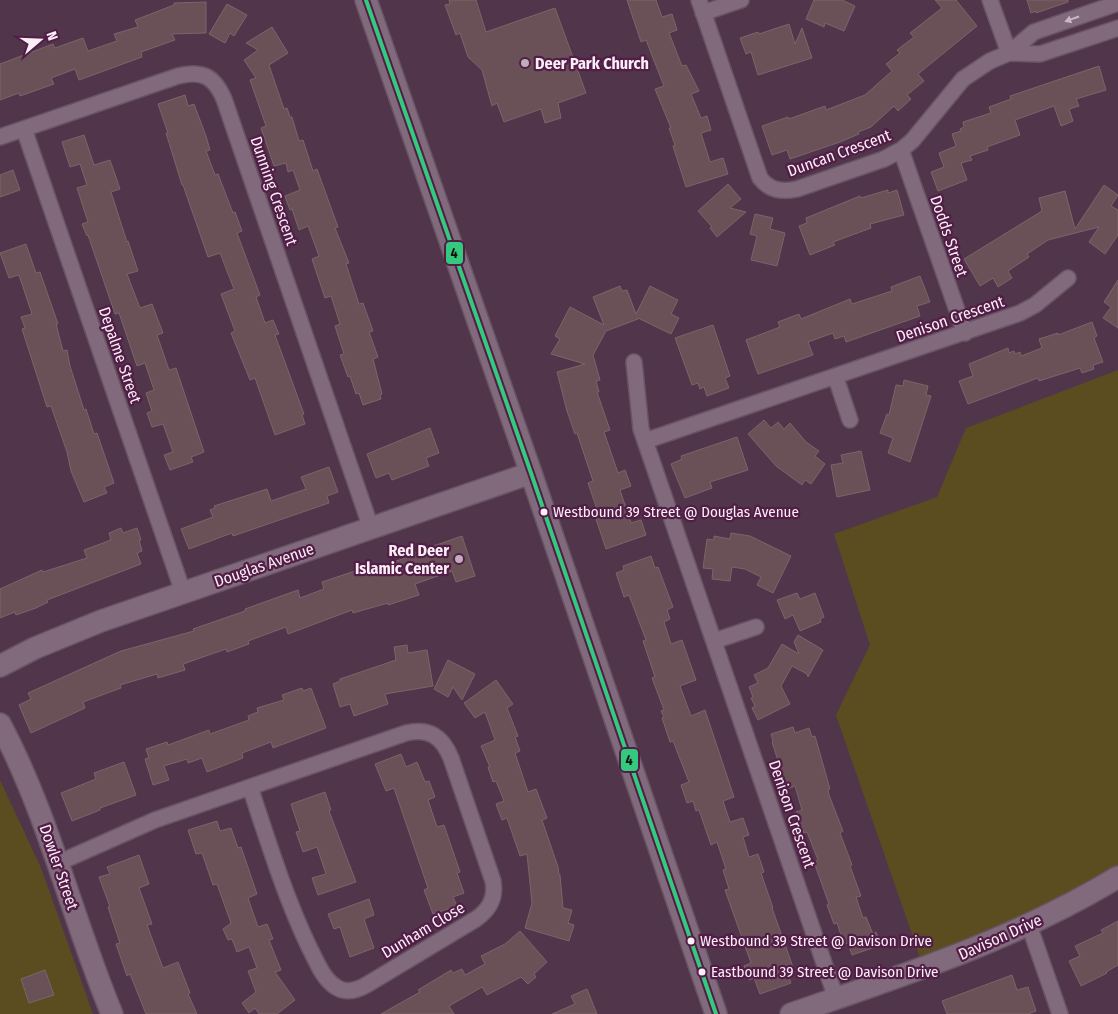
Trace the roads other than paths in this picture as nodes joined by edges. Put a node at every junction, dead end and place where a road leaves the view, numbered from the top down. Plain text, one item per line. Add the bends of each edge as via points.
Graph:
1 (366, 0) edge
2 (741, 0) edge
3 (990, 0) edge
4 (1118, 3) edge
5 (701, 6) edge
6 (1118, 28) edge
7 (1009, 53) junction
8 (24, 129) junction
9 (0, 137) edge
10 (901, 150) junction
11 (1068, 278) dead end
12 (964, 333) junction
13 (634, 362) dead end
14 (836, 378) junction
15 (850, 420) dead end
16 (645, 441) junction
17 (531, 473) junction
18 (371, 528) junction
19 (183, 592) junction
20 (756, 627) dead end
21 (714, 642) junction
22 (0, 666) edge
23 (0, 724) edge
24 (250, 787) junction
25 (58, 863) junction
26 (1118, 877) edge
27 (1030, 925) junction
28 (836, 998) junction
29 (112, 1014) edge
30 (716, 1014) edge
31 (790, 1014) edge
32 (1060, 1014) edge

1 - 17 street
2 - 5 street, Duncan Crescent
3 - 7 street
4 -> 7 street, Duncan Crescent via 1034,32
5 - 10 street, Duncan Crescent via 764,184 784,191 797,189
6 - 7 street, Duncan Crescent via 1040,54
7 - 10 street, Duncan Crescent via 963,79
8 - 9 street, Dunning Crescent
8 - 18 street, Dunning Crescent via 178,76 200,74 212,80 224,98
8 - 19 street, Depalme Street
10 - 12 street, Dodds Street
11 - 12 street, Denison Crescent via 1028,310
12 - 14 street, Denison Crescent
13 - 16 street, Denison Crescent
14 - 15 street
14 - 16 street, Denison Crescent
16 - 21 street, Denison Crescent
17 - 18 street, Douglas Avenue
17 - 30 street
18 - 19 street, Douglas Avenue
19 - 22 street, Douglas Avenue via 76,631
20 - 21 street
21 - 28 street, Denison Crescent
23 - 25 street, Dowler Street via 25,774
24 - 24 street, Dunham Close via 297,921 321,971 338,989 353,990 368,984 484,914 492,901 493,881 451,758 444,744 430,733 406,732
24 - 25 street, Dunham Close via 156,820
25 - 29 street, Dowler Street
26 - 27 street, Davison Drive
27 - 28 street, Davison Drive via 959,956
27 - 32 street
28 - 31 street, Davison Drive

